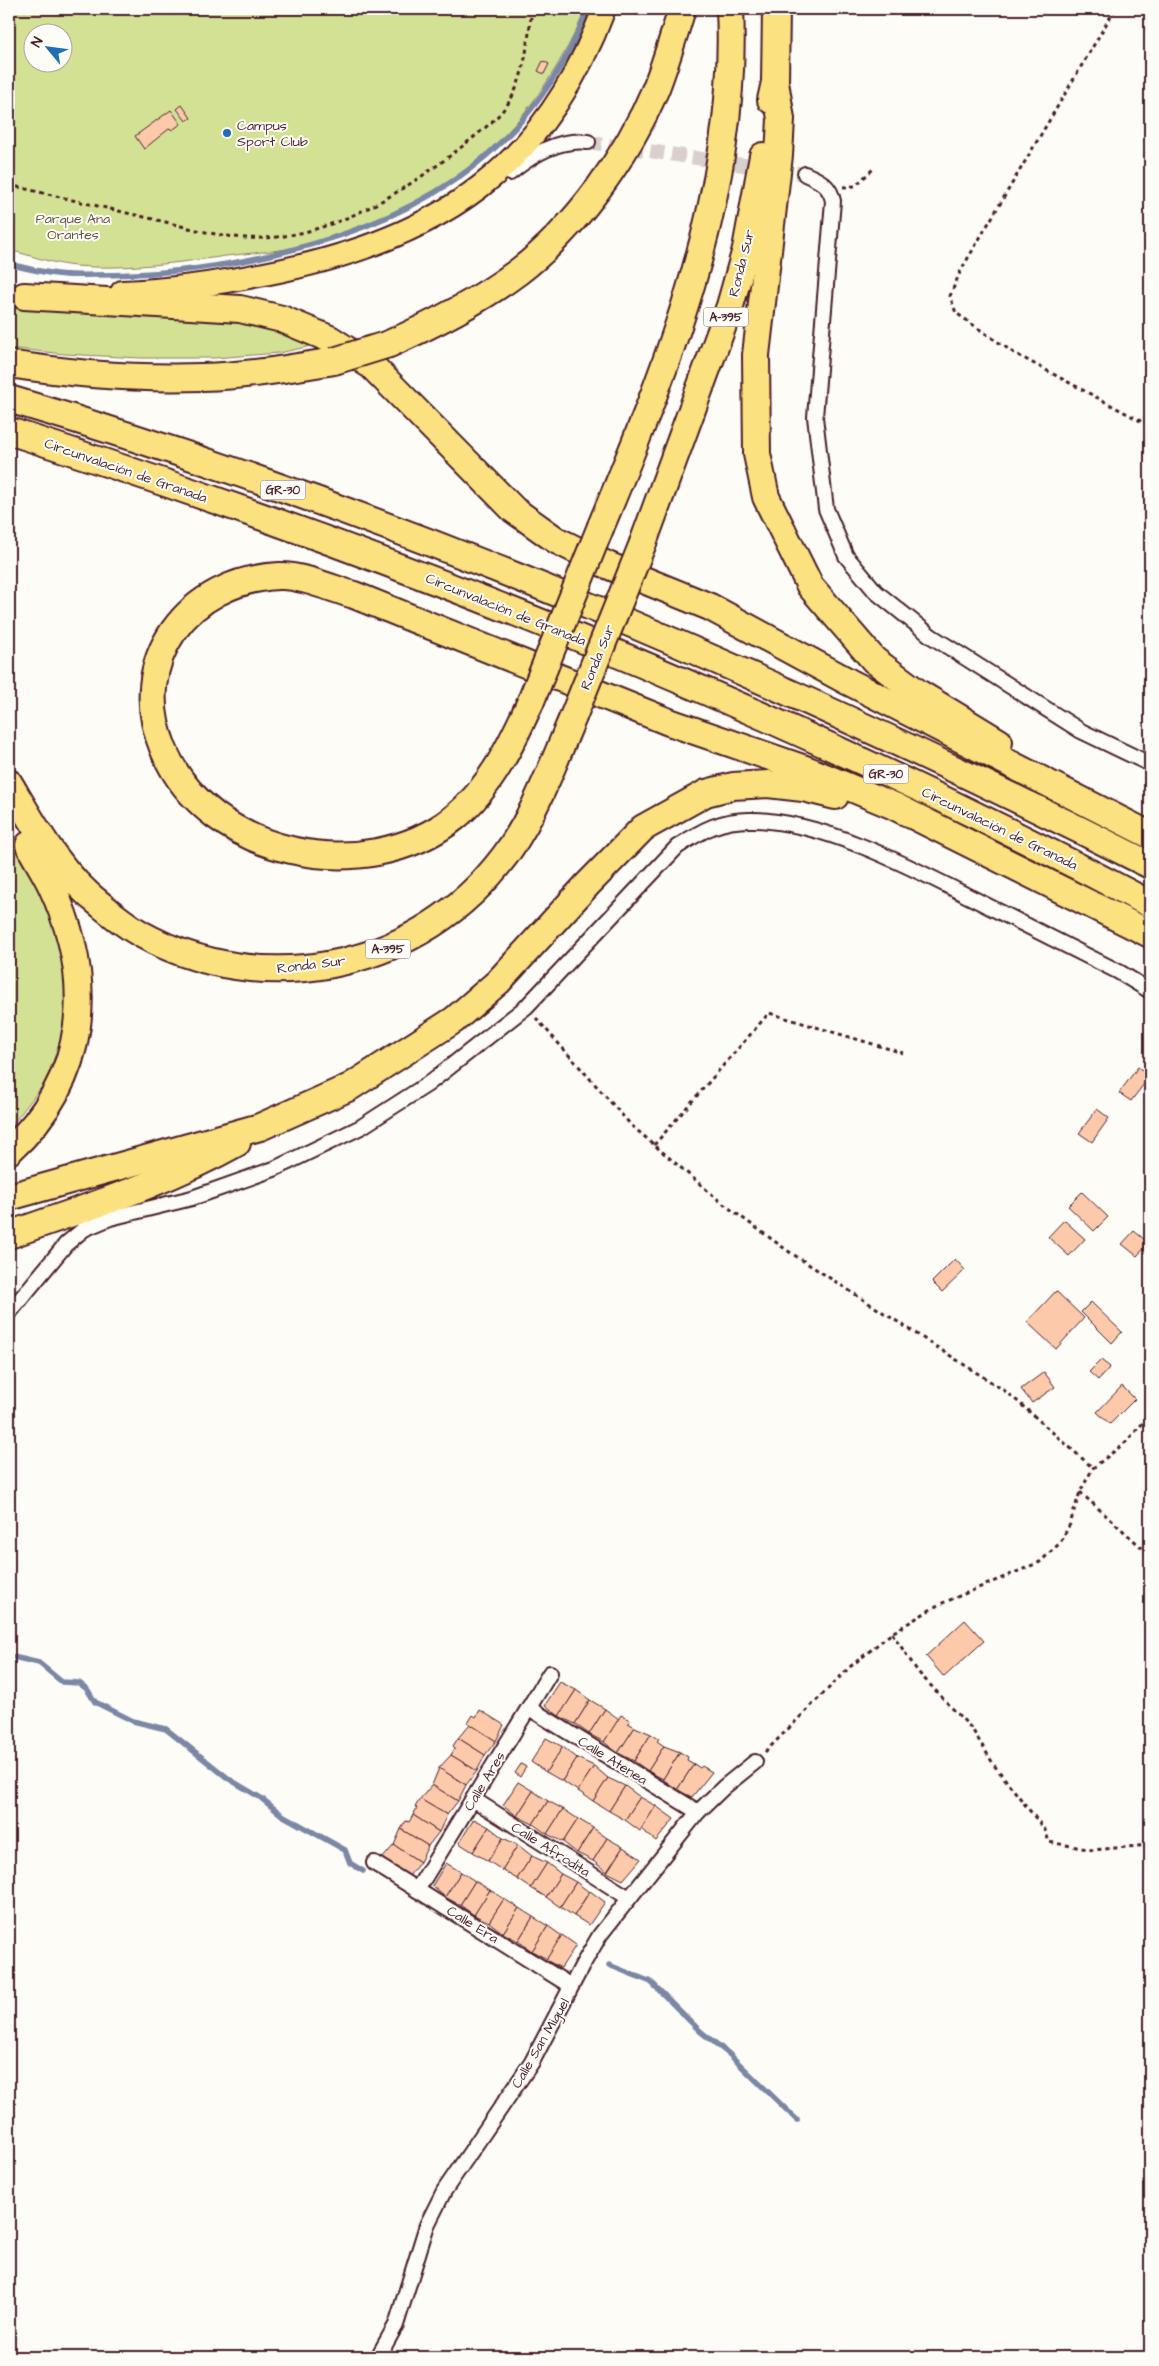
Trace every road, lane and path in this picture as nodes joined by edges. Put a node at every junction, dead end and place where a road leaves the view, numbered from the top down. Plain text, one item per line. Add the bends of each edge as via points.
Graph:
1 (532, 9) edge
2 (604, 9) edge
3 (682, 9) edge
4 (730, 9) edge
5 (776, 9) edge
6 (1115, 9) edge
7 (775, 82) junction
8 (588, 142) tunnel mouth
9 (873, 169) dead end
10 (804, 174) tunnel mouth
11 (9, 185) edge
12 (831, 192) junction
13 (460, 203) junction
14 (16, 296) edge
15 (9, 364) edge
16 (9, 399) edge
17 (1150, 426) edge
18 (9, 430) edge
19 (1150, 764) edge
20 (9, 783) edge
21 (1073, 795) junction
22 (9, 804) edge
23 (1150, 835) edge
24 (963, 839) junction
25 (1150, 865) edge
26 (1150, 904) edge
27 (1150, 934) edge
28 (1150, 991) edge
29 (526, 1007) junction
30 (903, 1053) dead end
31 (260, 1126) junction
32 (654, 1145) junction
33 (9, 1151) edge
34 (9, 1197) edge
35 (9, 1235) edge
36 (32, 1287) junction
37 (9, 1302) edge
38 (9, 1313) edge
39 (1150, 1415) edge
40 (1093, 1468) junction
41 (1080, 1492) junction
42 (1150, 1555) edge
43 (892, 1633) junction
44 (550, 1673) dead end
45 (528, 1708) junction
46 (755, 1762) joint
47 (473, 1799) junction
48 (698, 1812) junction
49 (1150, 1845) edge
50 (374, 1863) dead end
51 (417, 1890) junction
52 (629, 1898) junction
53 (571, 1986) junction
54 (378, 2357) edge

1 - 11 path via 520,77 512,98 492,122 436,166 379,202 331,224 288,236 245,238 202,231
2 - 13 main road via 575,73 552,110 519,151
3 - 15 highway, bridge via 656,88 637,127 614,166 567,227 519,271 434,324 389,344 334,361 274,371 203,377 126,376
4 - 24 highway, bridge via 732,46 726,127 703,242 678,326 639,435 601,526 532,701 500,764 479,794 454,818 429,834 395,848 330,857 270,844 215,815 175,771 163,749 152,699 156,670 175,627 196,605 222,589 251,578 282,576 354,595 669,722 808,770
5 - 7 highway, Ronda Sur / A-395
6 - 17 path via 962,270 950,296 956,313 1014,353
7 - 20 highway, Ronda Sur / A-395, bridge via 746,249 730,306 643,543 551,770 522,828 497,866 469,897 421,933 383,951 334,964 290,969 224,964 142,934 99,904 62,868
7 - 21 highway via 781,119 779,155 756,355 757,454 766,497 810,586 874,660 917,692 1031,761
8 - 13 street via 563,142 546,149 480,195
9 - 12 path via 855,186
10 - 12 street via 818,179
12 - 19 street via 815,417 826,509 846,556 876,592 931,636 1081,732
13 - 14 main road via 383,242 346,255 240,280 181,288
14 - 21 highway via 240,309 282,319 330,339 372,366 514,510 556,540 710,606 849,682
16 - 25 highway, GR-30 via 268,484 614,616 989,784
18 - 26 highway, Circunvalación de Granada / GR-30 via 369,554 666,674 994,824
21 - 23 highway
22 - 33 highway via 51,886 68,934 80,986 78,1031 67,1068 53,1099 28,1134
24 - 27 highway
24 - 31 highway via 928,836 889,816 803,788 768,784 733,786 706,793 643,828 498,982 454,1020 350,1087
28 - 29 street via 1111,967 879,854 808,828 752,820 704,828 676,847
29 - 32 path via 631,1125
29 - 36 street via 428,1084 361,1127 274,1168 192,1198 110,1218 84,1229 66,1244
30 - 32 path via 769,1013
31 - 34 highway
31 - 35 highway via 198,1165 138,1190
32 - 40 path via 722,1203 788,1251 1008,1393
36 - 37 street
36 - 38 street
39 - 40 path via 1127,1441
40 - 41 path
41 - 42 path
41 - 43 path via 1060,1543 1040,1562 938,1606
43 - 46 path via 851,1666
43 - 49 path via 918,1672 972,1729 994,1765 1045,1830 1048,1842 1093,1850
44 - 45 street, Calle Ares
45 - 47 street, Calle Ares
45 - 48 street, Calle Atenea
46 - 48 street, Calle San Miguel
47 - 51 street, Calle Ares
47 - 52 street, Calle Afrodita
48 - 52 street, Calle San Miguel
50 - 51 street, Calle Era
51 - 53 street, Calle Era
52 - 53 street, Calle San Miguel via 600,1935
53 - 54 street, Calle San Miguel via 532,2062 444,2191 427,2225 396,2325

